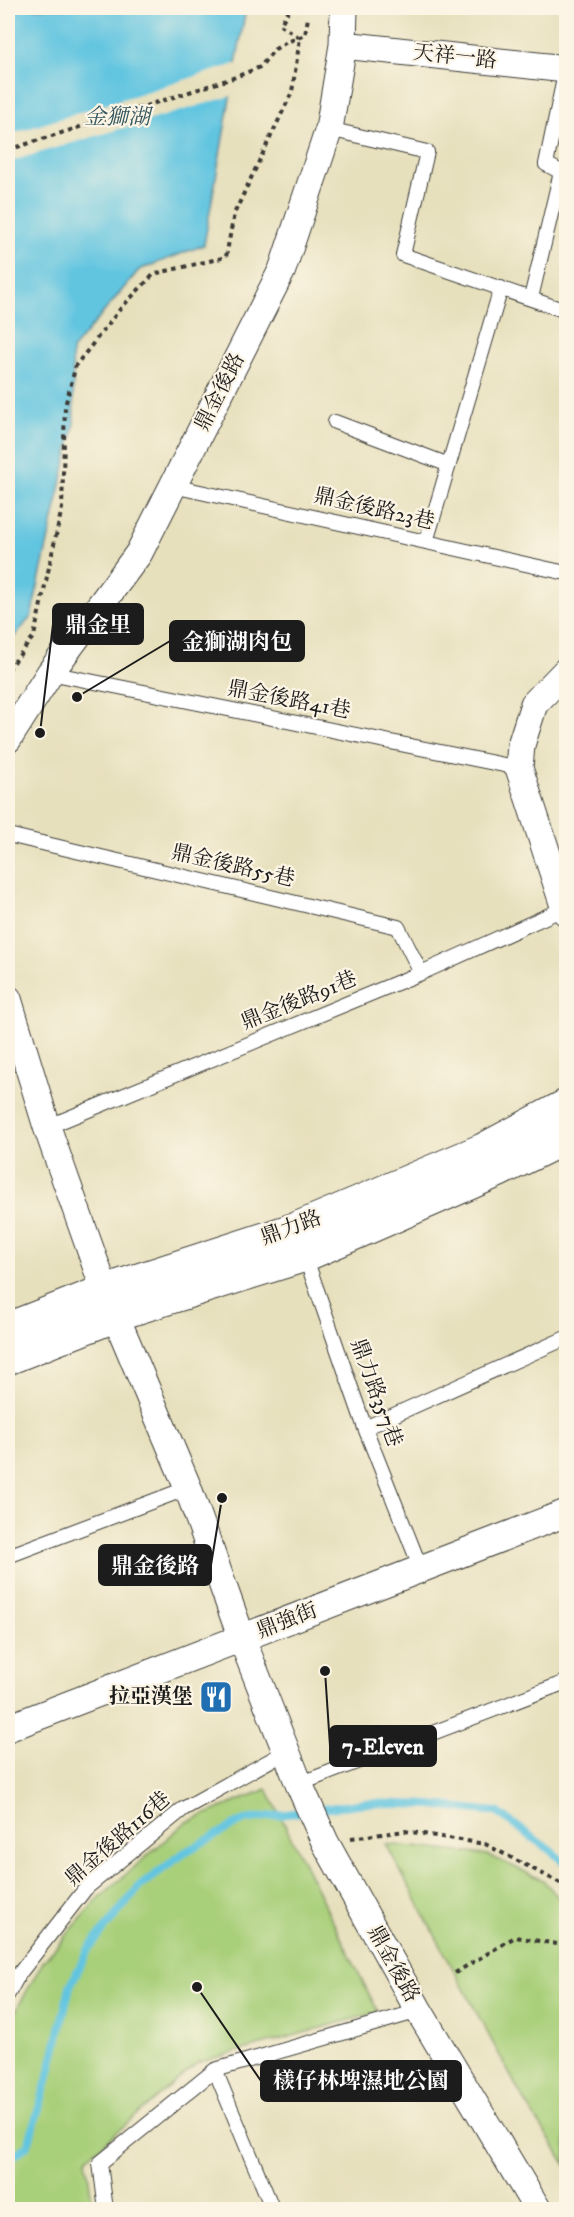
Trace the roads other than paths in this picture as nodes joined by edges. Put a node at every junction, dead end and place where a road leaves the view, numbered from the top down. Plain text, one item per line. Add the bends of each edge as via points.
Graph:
1 (344, 8) edge
2 (343, 45) junction
3 (566, 69) edge
4 (329, 129) junction
5 (501, 288) junction
6 (531, 298) junction
7 (567, 311) edge
8 (334, 422) dead end
9 (449, 465) junction
10 (173, 486) junction
11 (426, 542) junction
12 (567, 573) edge
13 (567, 671) edge
14 (50, 674) junction
15 (8, 739) edge
16 (519, 768) junction
17 (8, 835) edge
18 (566, 910) edge
19 (421, 973) junction
20 (8, 999) edge
21 (567, 1106) edge
22 (47, 1127) junction
23 (567, 1137) edge
24 (300, 1242) junction
25 (110, 1303) junction
26 (8, 1329) edge
27 (567, 1338) edge
28 (8, 1358) edge
29 (365, 1428) junction
30 (188, 1488) junction
31 (567, 1513) edge
32 (8, 1556) edge
33 (421, 1569) junction
34 (242, 1639) junction
35 (567, 1682) edge
36 (8, 1728) edge
37 (287, 1751) junction
38 (299, 1784) junction
39 (8, 1994) edge
40 (419, 2011) junction
41 (215, 2070) junction
42 (106, 2210) edge
43 (273, 2210) edge
44 (538, 2210) edge

1 - 2 street, 鼎金後路
2 - 3 street, 天祥一路
2 - 4 street, 鼎金後路
3 - 6 lane via 546,164 561,172
4 - 5 lane via 427,152 403,255
4 - 10 street, 鼎金後路 via 282,270
5 - 6 lane
5 - 9 lane
6 - 7 lane
8 - 9 lane
9 - 11 lane
10 - 11 lane, 鼎金後路23巷
10 - 14 street, 鼎金後路 via 139,553
11 - 12 lane, 鼎金後路23巷
13 - 16 street via 534,704 521,745
14 - 15 street, 鼎金後路
14 - 16 lane, 鼎金後路41巷
16 - 18 street
17 - 19 lane, 鼎金後路55巷 via 398,927
18 - 19 lane, 鼎金後路91巷
19 - 22 lane, 鼎金後路91巷
20 - 22 street, 鼎金後路
21 - 24 street, 鼎力路
22 - 25 street, 鼎金後路
23 - 24 street, 鼎力路 via 497,1171
24 - 25 street, 鼎力路
24 - 29 lane, 鼎力路357巷
25 - 26 street, 鼎力路
25 - 28 street, 鼎力路
25 - 30 street, 鼎金後路
27 - 29 lane
29 - 33 lane, 鼎力路357巷
30 - 32 lane
30 - 34 street, 鼎金後路
31 - 33 street, 鼎強街
33 - 34 street, 鼎強街
34 - 36 street, 鼎強街
34 - 37 street, 鼎金後路
35 - 38 lane
37 - 38 street, 鼎金後路
37 - 39 lane, 鼎金後路116巷 via 183,1809 86,1888
38 - 40 street, 鼎金後路 via 325,1842
40 - 41 lane
40 - 44 street, 鼎金後路
41 - 42 lane via 100,2163
41 - 43 lane

